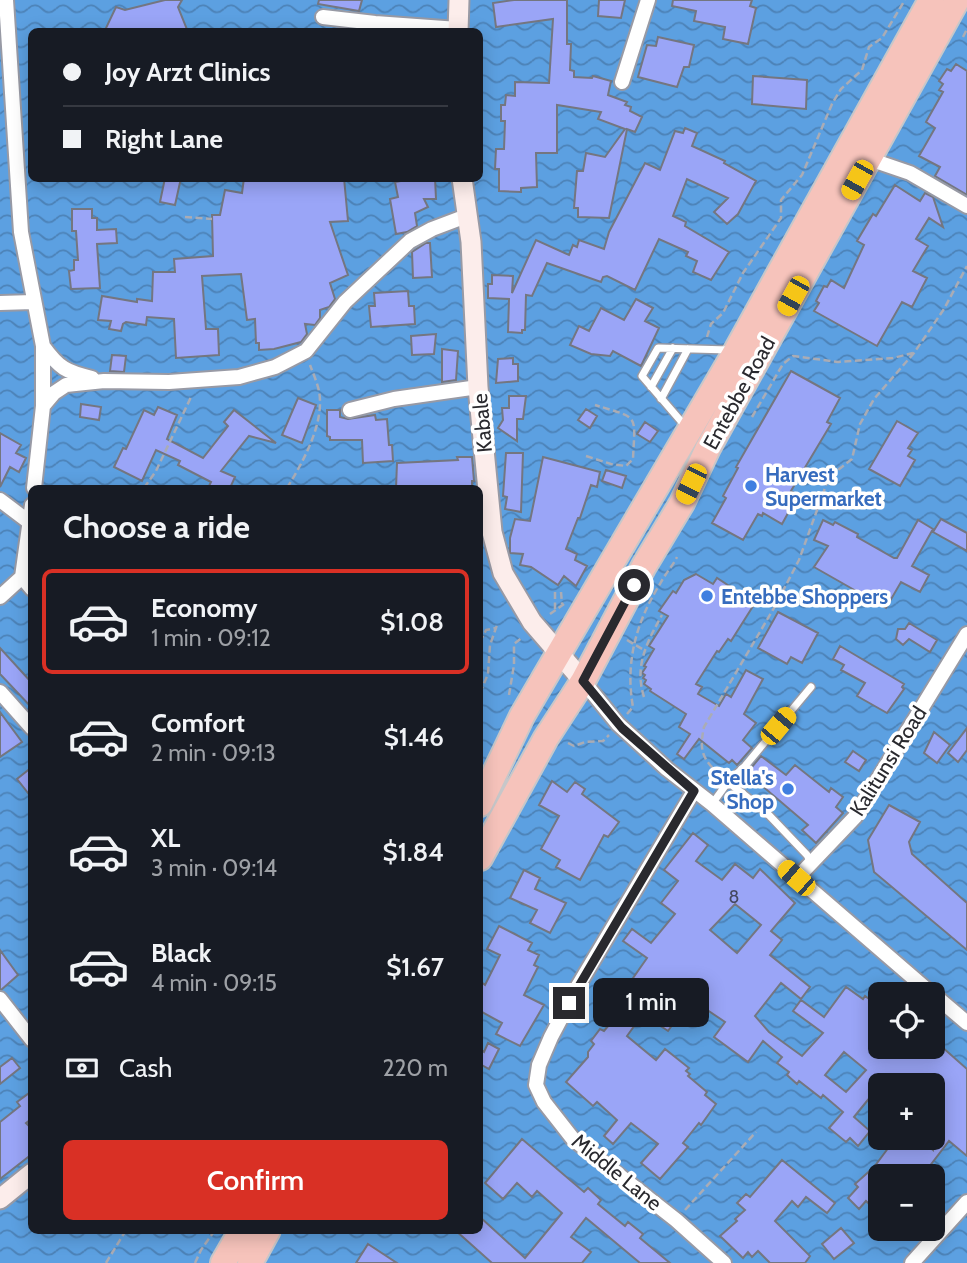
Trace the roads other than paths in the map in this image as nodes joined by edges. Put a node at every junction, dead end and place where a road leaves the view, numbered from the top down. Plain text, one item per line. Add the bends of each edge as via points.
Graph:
1 (6, 0) edge
2 (458, 0) edge
3 (648, 0) edge
4 (931, 0) edge
5 (957, 0) edge
6 (323, 17) dead end
7 (434, 28) edge
8 (458, 28) edge
9 (4, 49) edge
10 (622, 82) dead end
11 (869, 159) junction
12 (464, 182) edge
13 (967, 206) edge
14 (468, 215) junction
15 (33, 302) junction
16 (0, 303) edge
17 (43, 346) junction
18 (673, 348) junction
19 (688, 349) junction
20 (736, 351) junction
21 (104, 381) junction
22 (478, 387) junction
23 (652, 387) junction
24 (661, 399) junction
25 (43, 406) junction
26 (350, 411) dead end
27 (689, 430) junction
28 (34, 485) edge
29 (0, 500) edge
30 (28, 521) edge
31 (28, 552) edge
32 (27, 583) edge
33 (0, 597) edge
34 (967, 634) edge
35 (559, 652) junction
36 (583, 681) junction
37 (811, 687) dead end
38 (0, 692) edge
39 (28, 724) edge
40 (727, 782) junction
41 (694, 791) junction
42 (483, 798) edge
43 (712, 804) junction
44 (483, 853) edge
45 (811, 864) junction
46 (796, 878) junction
47 (919, 982) edge
48 (0, 999) edge
49 (945, 1004) edge
50 (967, 1023) edge
51 (28, 1035) edge
52 (28, 1176) edge
53 (0, 1199) edge
54 (967, 1202) edge
55 (240, 1234) edge
56 (266, 1234) edge
57 (223, 1263) edge
58 (250, 1263) edge
59 (723, 1263) edge
60 (912, 1263) edge

1 - 9 street
2 - 8 street
3 - 10 street
4 - 20 highway, Entebbe Road
5 - 11 highway, Entebbe Road
6 - 7 street
9 - 15 street via 21,232
11 - 13 street via 910,173
11 - 36 highway, Entebbe Road
12 - 14 street, Kabale
14 - 21 street via 410,241 345,302 306,351 275,367 239,377
14 - 22 street, Kabale
15 - 16 street
15 - 17 street
17 - 21 street via 67,372
17 - 25 street
18 - 19 lane
18 - 23 lane
18 - 23 lane via 658,348 642,376
19 - 20 lane
19 - 24 lane
20 - 27 highway, Entebbe Road
21 - 25 street via 66,384
22 - 26 street via 394,399
22 - 35 street, Kabale via 492,532 502,573 531,622
23 - 24 lane
24 - 27 lane
25 - 28 street
27 - 35 highway, Entebbe Road
29 - 30 street
31 - 32 street
32 - 33 street
34 - 45 street, Kalitunsi Road via 855,817
35 - 36 street, Kabale
35 - 42 highway, Entebbe Road
36 - 41 street via 622,728
36 - 44 highway, Entebbe Road
37 - 40 lane
38 - 39 street
40 - 43 lane
40 - 45 lane via 766,812
41 - 43 street
41 - 59 street, Middle Lane via 578,986 539,1065 537,1085 544,1102 573,1139
43 - 46 street
45 - 46 street, Kalitunsi Road
46 - 47 street
48 - 51 street
49 - 50 street
52 - 53 street
54 - 60 street
55 - 57 highway
56 - 58 highway

